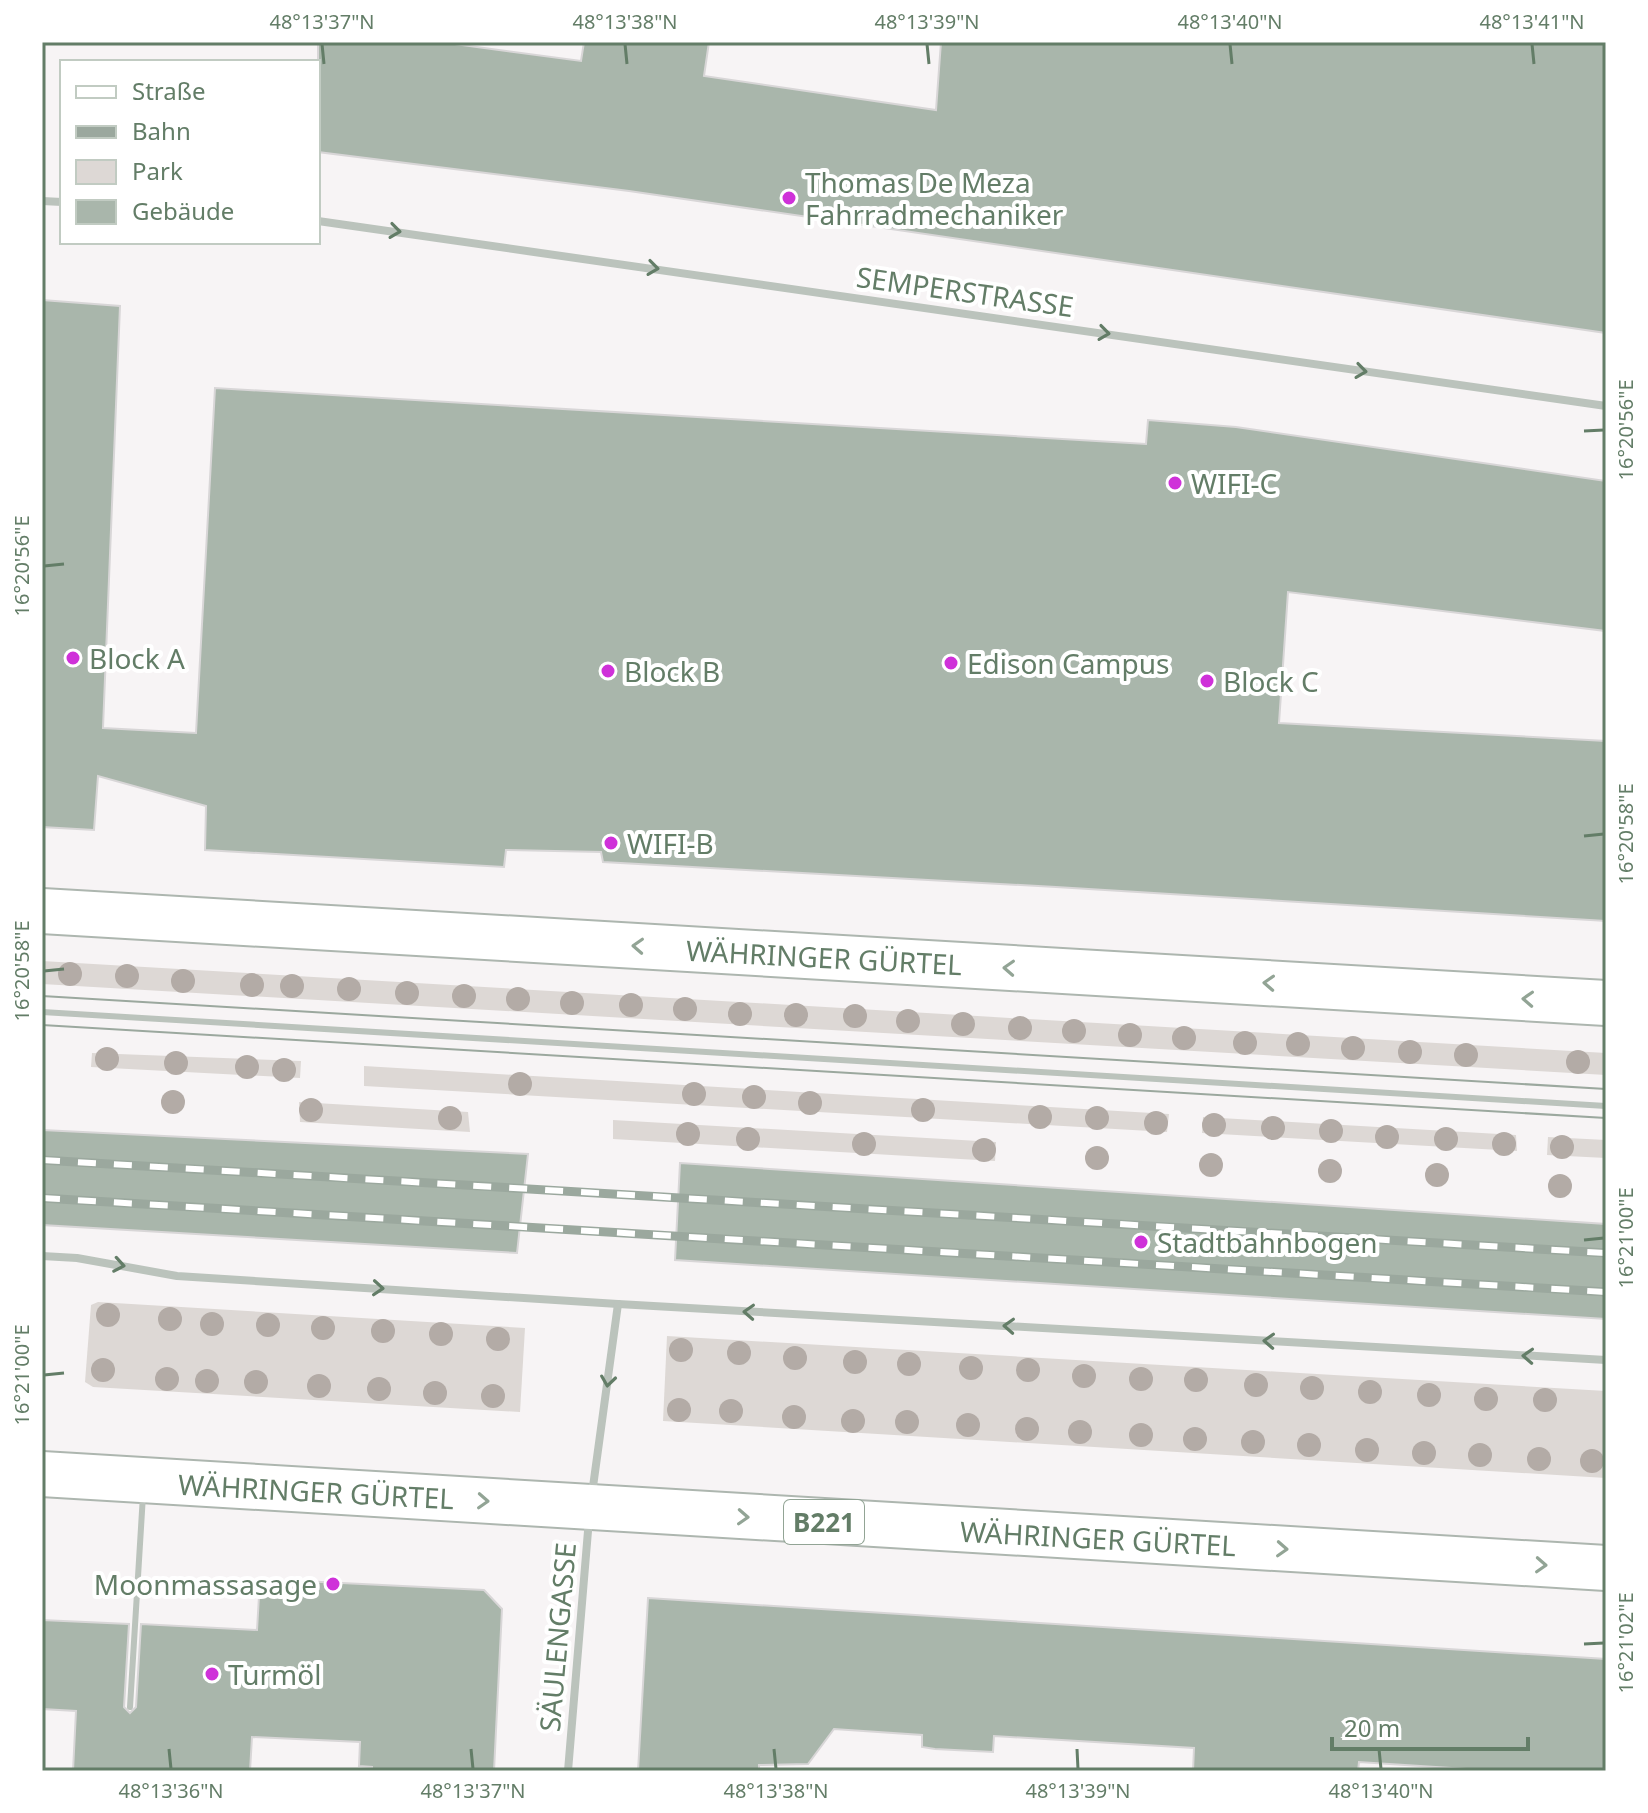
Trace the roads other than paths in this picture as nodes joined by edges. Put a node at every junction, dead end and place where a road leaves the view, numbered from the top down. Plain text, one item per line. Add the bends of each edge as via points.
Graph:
1 (320, 221) edge
2 (1606, 406) edge
3 (42, 911) edge
4 (1606, 1003) edge
5 (42, 1012) edge
6 (1606, 1106) edge
7 (42, 1256) edge
8 (618, 1304) junction
9 (1606, 1360) edge
10 (42, 1474) edge
11 (144, 1480) junction
12 (590, 1508) junction
13 (1606, 1568) edge
14 (130, 1707) dead end
15 (568, 1771) edge

1 -> 2 street, SEMPERSTRASSE
4 -> 3 main road, WÄHRINGER GÜRTEL
5 - 6 lane
7 -> 8 street via 177,1276
9 -> 8 street
8 -> 12 street
10 - 11 main road, WÄHRINGER GÜRTEL / B221
11 -> 12 main road, WÄHRINGER GÜRTEL / B221
11 - 14 lane
12 -> 13 main road, WÄHRINGER GÜRTEL / B221
12 - 15 street, SÄULENGASSE

